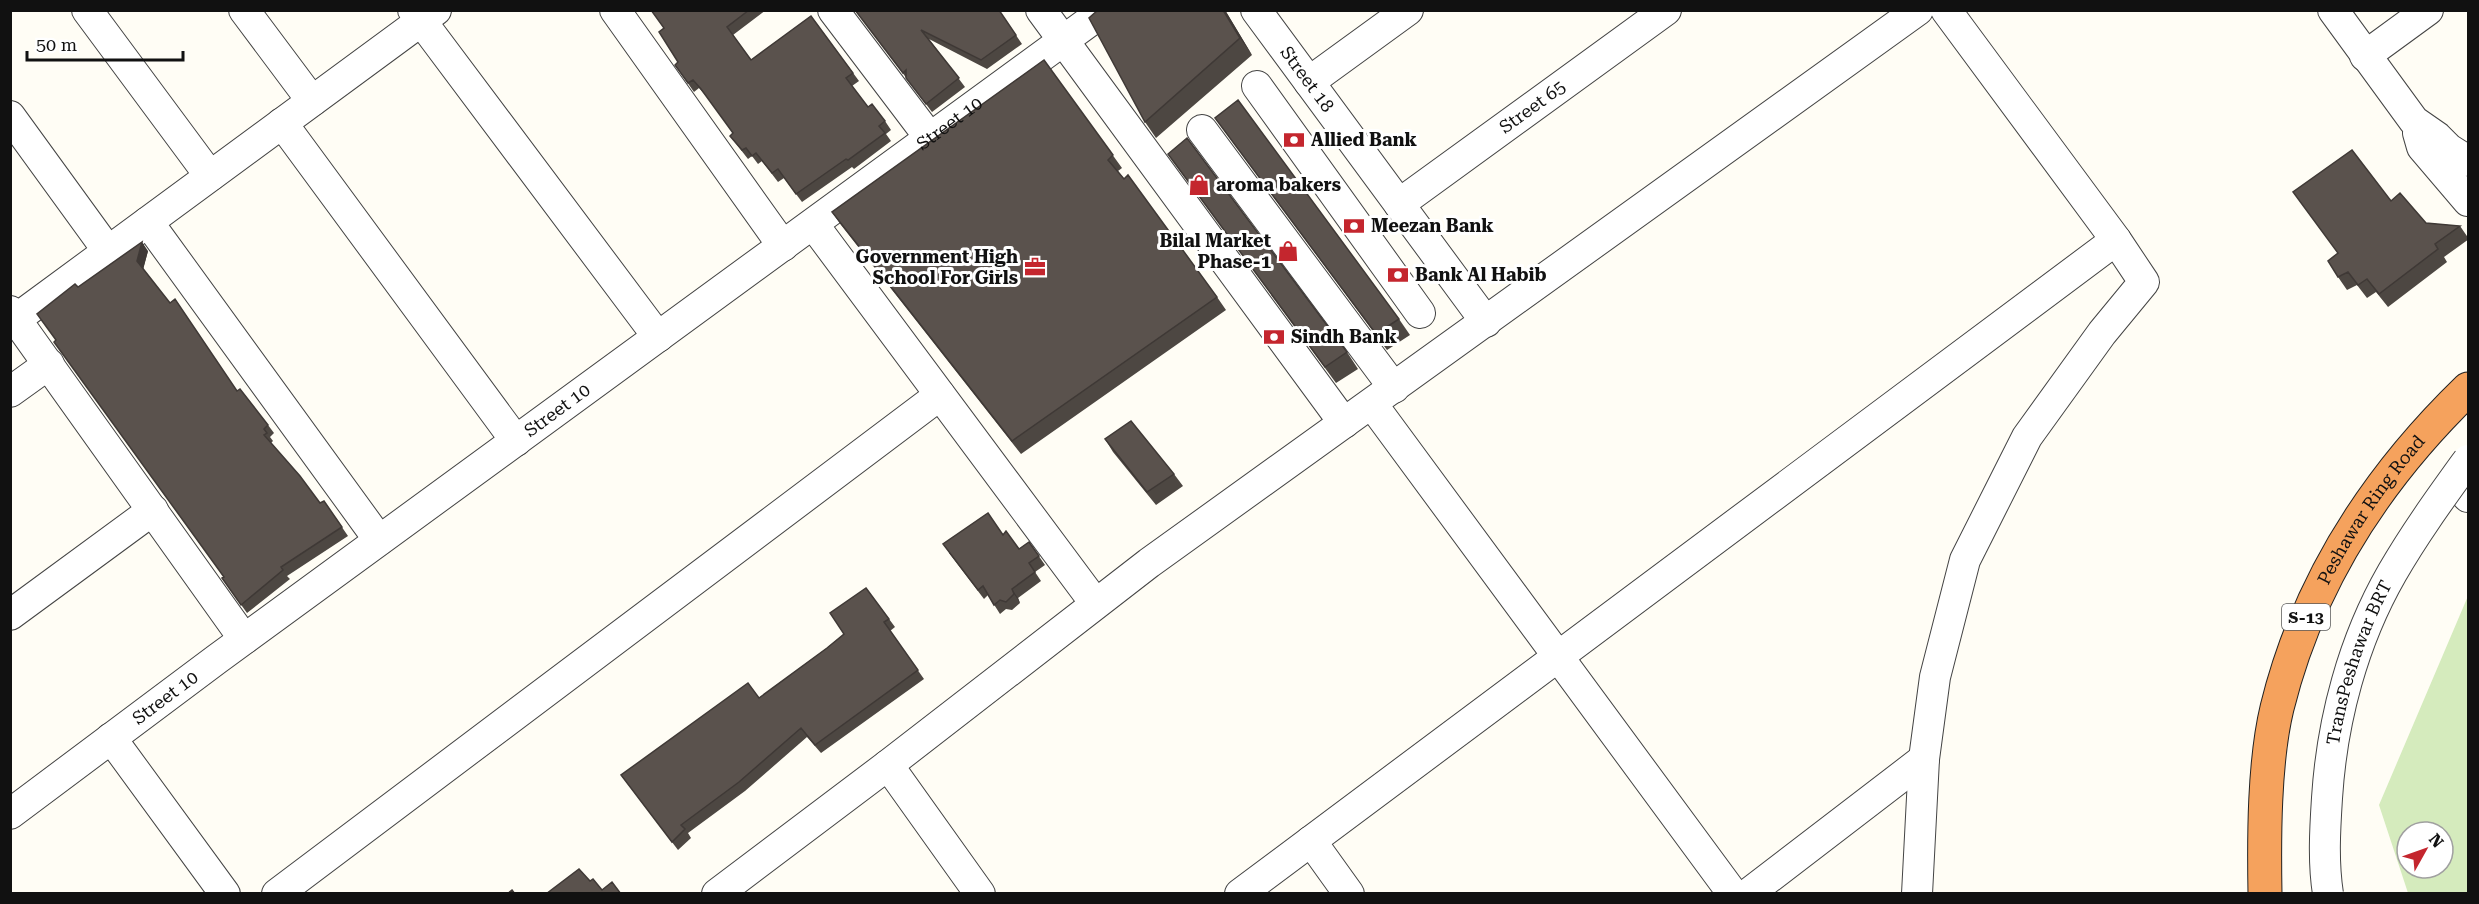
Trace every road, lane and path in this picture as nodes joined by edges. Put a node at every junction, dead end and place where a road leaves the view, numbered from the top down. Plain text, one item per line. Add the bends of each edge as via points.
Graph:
1 (87, 10) edge
2 (244, 10) edge
3 (615, 10) edge
4 (833, 10) edge
5 (1041, 10) edge
6 (1105, 10) edge
7 (1256, 10) edge
8 (1407, 10) edge
9 (1666, 10) edge
10 (1918, 10) edge
11 (1947, 10) edge
12 (2333, 10) edge
13 (2428, 10) edge
14 (424, 14) edge
15 (1063, 41) junction
16 (2365, 56) junction
17 (1300, 71) junction
18 (312, 101) junction
19 (10, 117) edge
20 (2414, 121) junction
21 (282, 123) junction
22 (1205, 128) junction
23 (930, 138) junction
24 (2469, 161) edge
25 (210, 176) junction
26 (2469, 201) edge
27 (1399, 204) junction
28 (148, 222) junction
29 (813, 224) junction
30 (2116, 240) junction
31 (783, 246) junction
32 (108, 251) junction
33 (1420, 313) dead end
34 (13, 315) edge
35 (1486, 322) junction
36 (658, 337) junction
37 (49, 364) junction
38 (2469, 389) edge
39 (10, 392) edge
40 (940, 395) junction
41 (1383, 396) junction
42 (1344, 423) junction
43 (516, 441) junction
44 (2465, 477) edge
45 (153, 510) junction
46 (379, 540) junction
47 (1095, 603) junction
48 (10, 615) edge
49 (244, 639) junction
50 (1557, 657) junction
51 (111, 738) junction
52 (1924, 759) junction
53 (888, 765) junction
54 (10, 814) edge
55 (1311, 841) junction
56 (225, 894) edge
57 (277, 894) edge
58 (717, 894) edge
59 (981, 894) edge
60 (1240, 894) edge
61 (1349, 894) edge
62 (1732, 894) edge
63 (1748, 894) edge
64 (1917, 894) edge
65 (2265, 894) edge
66 (2315, 894) edge
67 (2328, 894) edge

1 - 25 street
2 - 18 street
3 - 31 street
4 - 23 street
5 - 15 street
6 - 15 street, Street 10
7 - 17 street, Street 18
8 - 17 street
9 - 27 street, Street 65
10 - 35 street
11 - 30 street
12 - 16 street
13 - 16 street
14 - 18 street
14 - 36 street
15 - 22 street
15 - 23 street, Street 10
16 - 20 street
17 - 22 street
17 - 27 street, Street 18
18 - 21 street
19 - 32 street
20 - 24 street
20 - 26 street via 2422,147
21 - 25 street
21 - 43 street
22 - 33 street
22 - 41 street
22 - 42 street
23 - 29 street, Street 10
25 - 28 street
27 - 35 street, Street 18
28 - 32 street
28 - 46 street
29 - 31 street, Street 10
29 - 40 street
30 - 50 street
30 - 52 street via 2144,282 2027,437 1965,560 1935,677
31 - 36 street, Street 10
32 - 34 street
34 - 37 street
35 - 41 street
36 - 43 street, Street 10
37 - 39 street
37 - 45 street
38 - 65 highway, Peshawar Ring Road / S-13 via 2430,426 2367,507 2312,602 2277,710 2269,774
40 - 47 street
40 - 57 street
41 - 42 street
41 - 50 street
42 - 47 street
43 - 46 street, Street 10
44 - 66 highway, S-13 via 2426,509 2388,569 2356,635 2334,705 2321,776
44 - 67 street, TransPeshawar BRT, bridge via 2425,519 2391,574 2363,634 2342,699 2330,759 2324,832
45 - 48 street
45 - 49 street
46 - 49 street, Street 10
47 - 53 street
49 - 51 street, Street 10
50 - 55 street
50 - 62 street
51 - 54 street, Street 10
51 - 56 street
52 - 63 street
52 - 64 street
53 - 58 street
53 - 59 street
55 - 60 street
55 - 61 street

